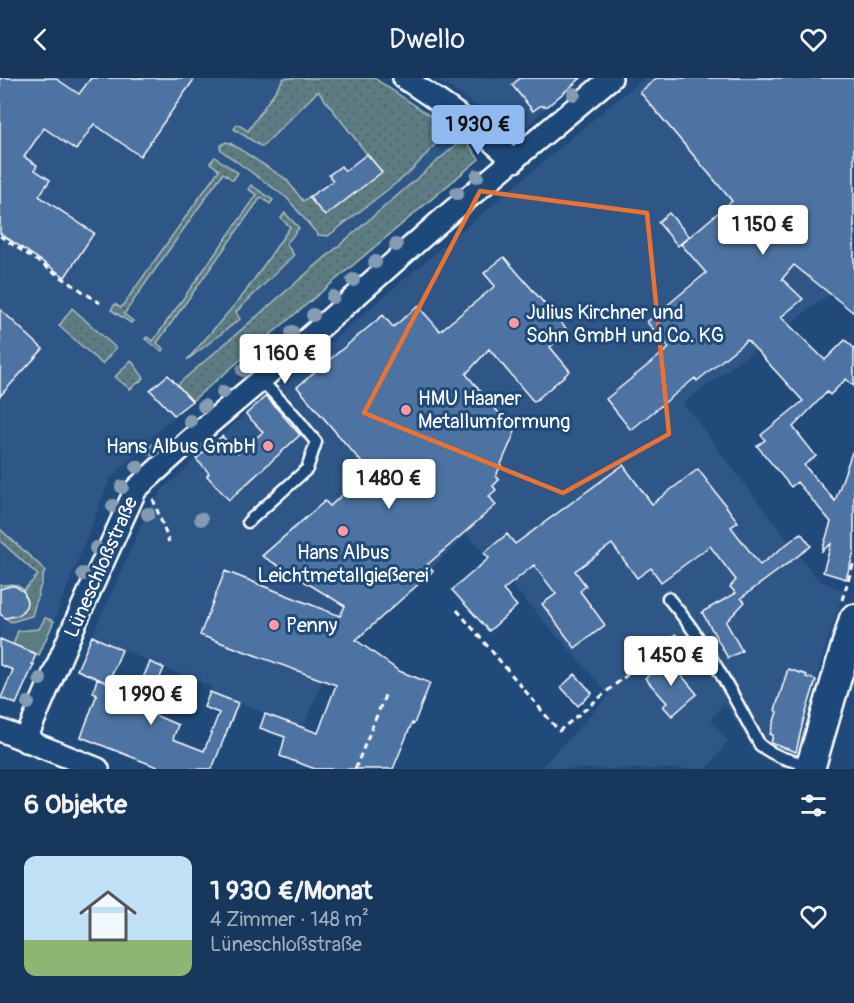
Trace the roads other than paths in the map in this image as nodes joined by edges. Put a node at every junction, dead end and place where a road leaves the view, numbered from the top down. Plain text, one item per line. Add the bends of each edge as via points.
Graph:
1 (404, 78) edge
2 (611, 78) edge
3 (514, 161) junction
4 (261, 380) junction
5 (248, 522) dead end
6 (668, 598) dead end
7 (854, 618) edge
8 (0, 730) edge
9 (25, 741) junction
10 (814, 768) edge
11 (98, 769) edge

1 - 3 street
2 - 3 street, Lüneschloßstraße
3 - 4 street, Lüneschloßstraße
4 - 5 lane via 316,442 307,469
4 - 9 street, Lüneschloßstraße via 136,489
6 - 10 lane via 711,656 760,745 783,759
7 - 10 main road
8 - 9 street
9 - 11 street

